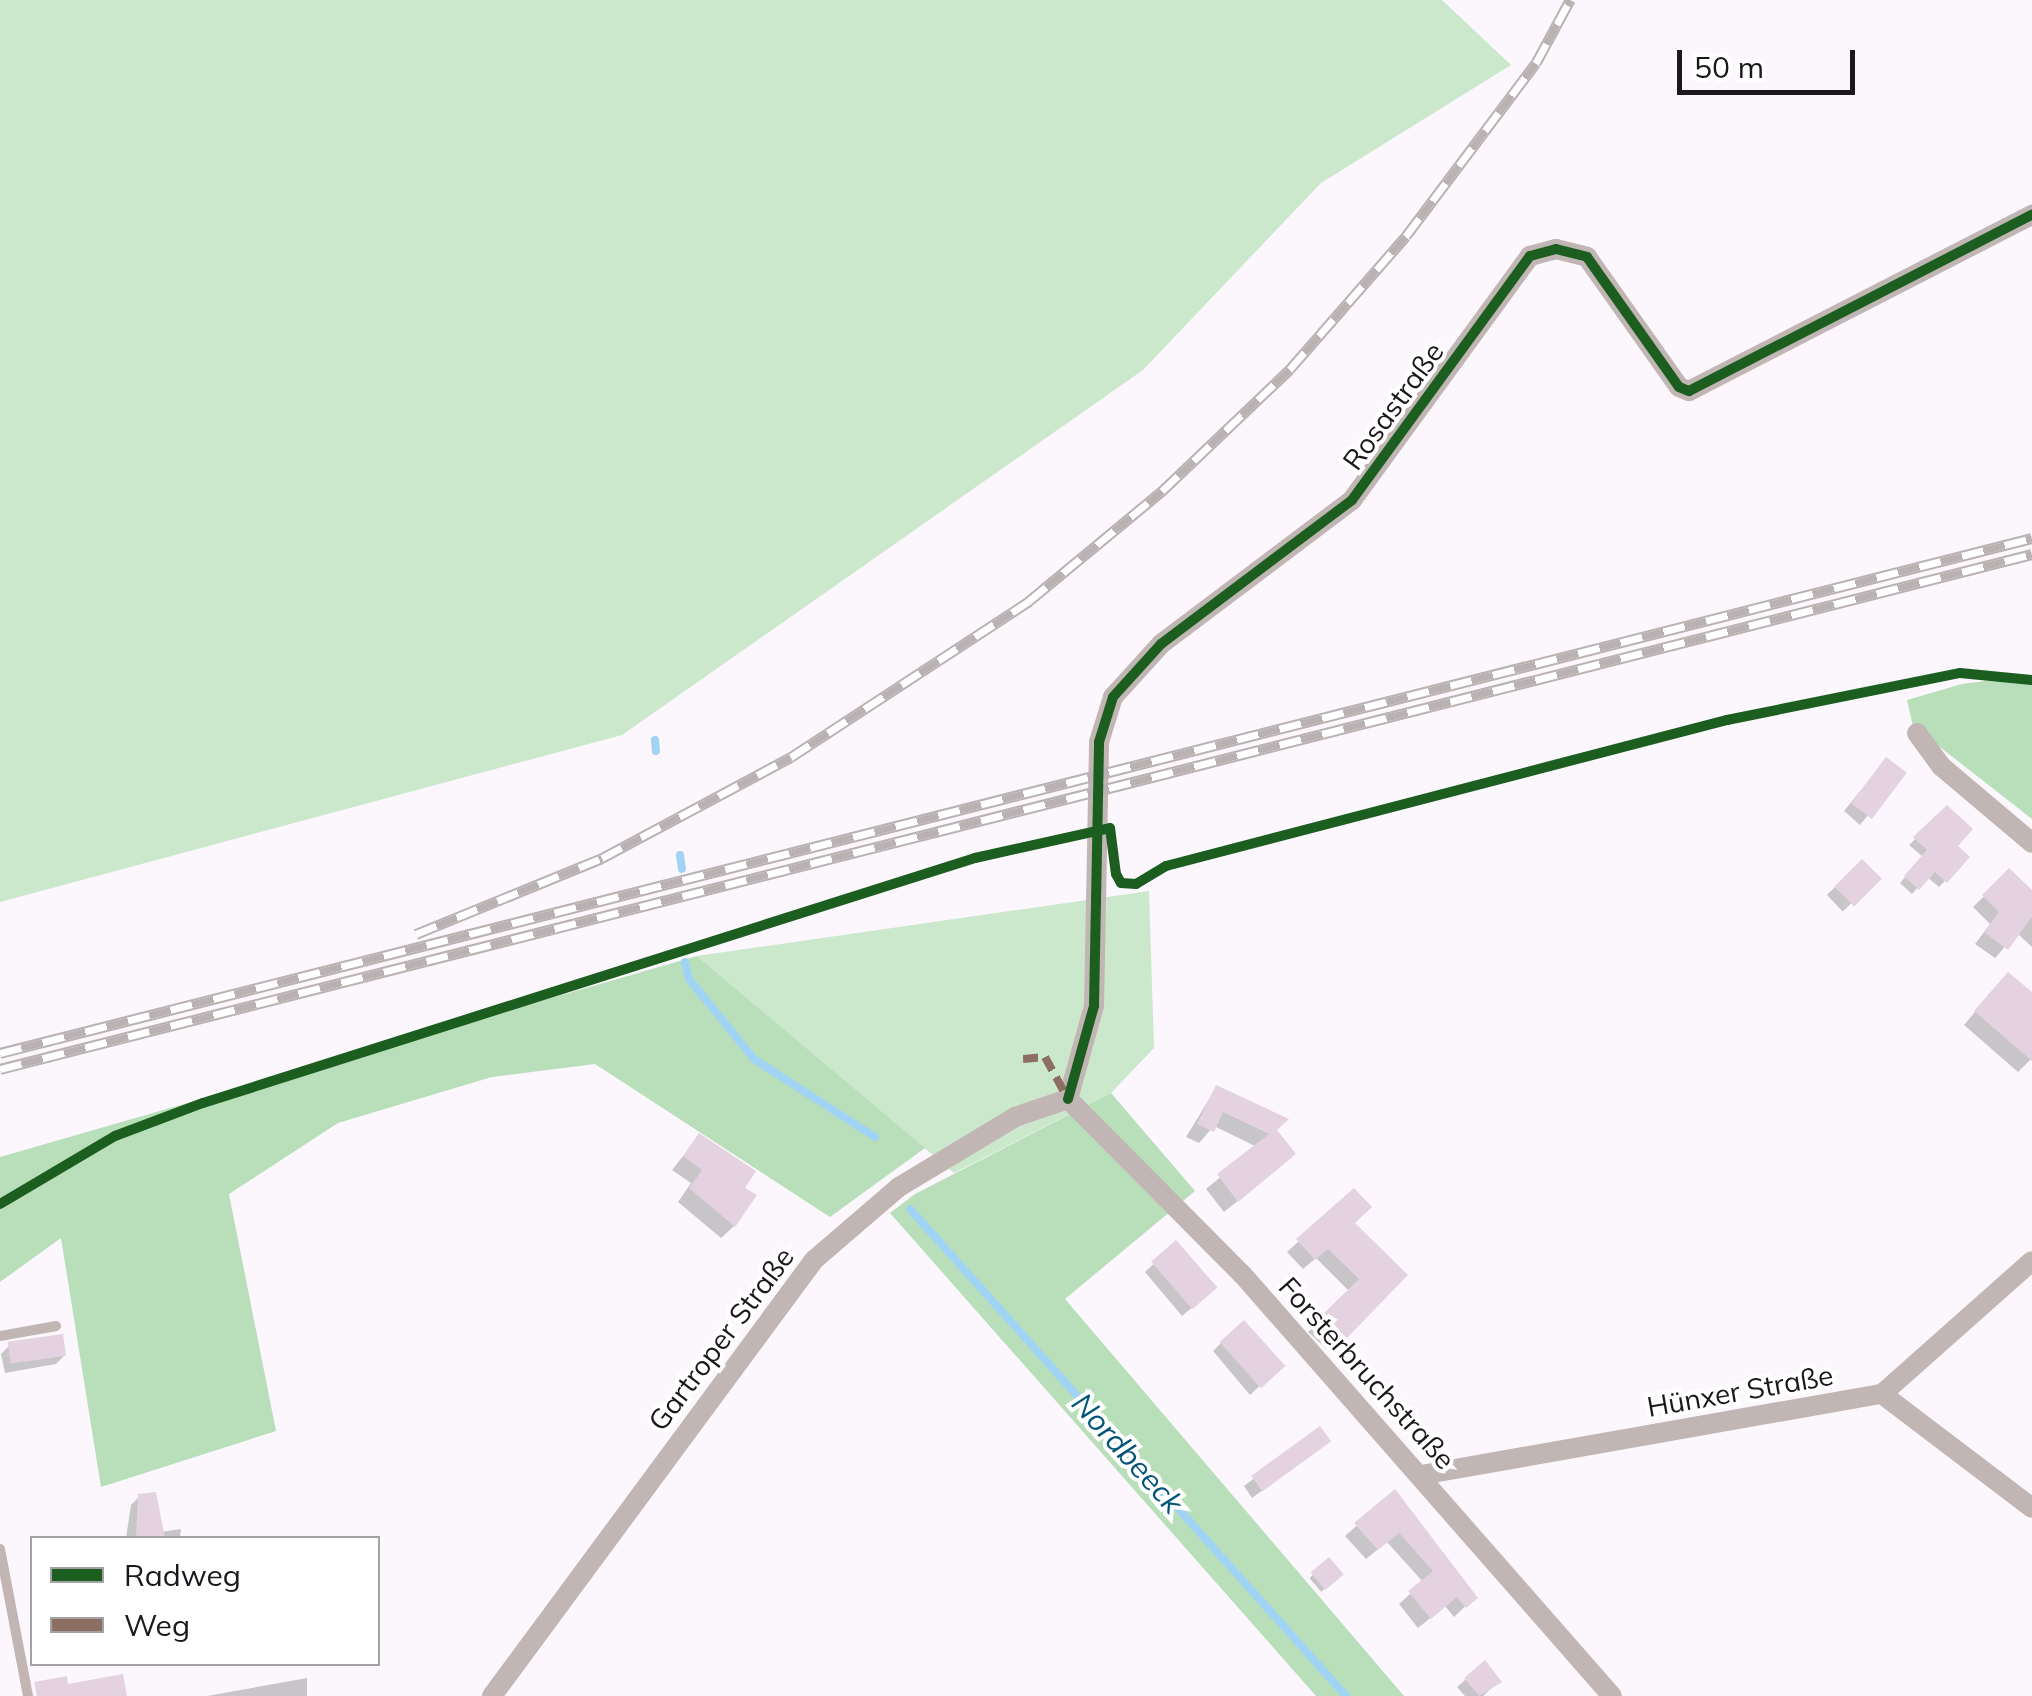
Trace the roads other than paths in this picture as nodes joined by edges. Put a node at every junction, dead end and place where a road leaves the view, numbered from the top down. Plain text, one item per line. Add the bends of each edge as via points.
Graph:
1 (2032, 215) edge
2 (1917, 733) dead end
3 (2032, 844) edge
4 (1068, 1098) junction
5 (2032, 1261) edge
6 (56, 1326) dead end
7 (0, 1336) edge
8 (1882, 1394) junction
9 (1421, 1475) junction
10 (2032, 1508) edge
11 (0, 1548) edge
12 (28, 1696) edge
13 (492, 1696) edge
14 (1612, 1696) edge

1 - 4 street, Rosastraße via 1689,391 1679,387 1587,257 1556,249 1530,256 1352,500 1162,644 1114,697 1098,757 1094,1006
2 - 3 street via 1941,766
4 - 9 street, Forsterbruchstraße via 1136,1160
4 - 13 street, Gartroper Straße via 1014,1116 899,1187 814,1260
5 - 8 street
6 - 7 lane
8 - 9 street, Hünxer Straße
8 - 10 street
9 - 14 street, Forsterbruchstraße
11 - 12 lane

